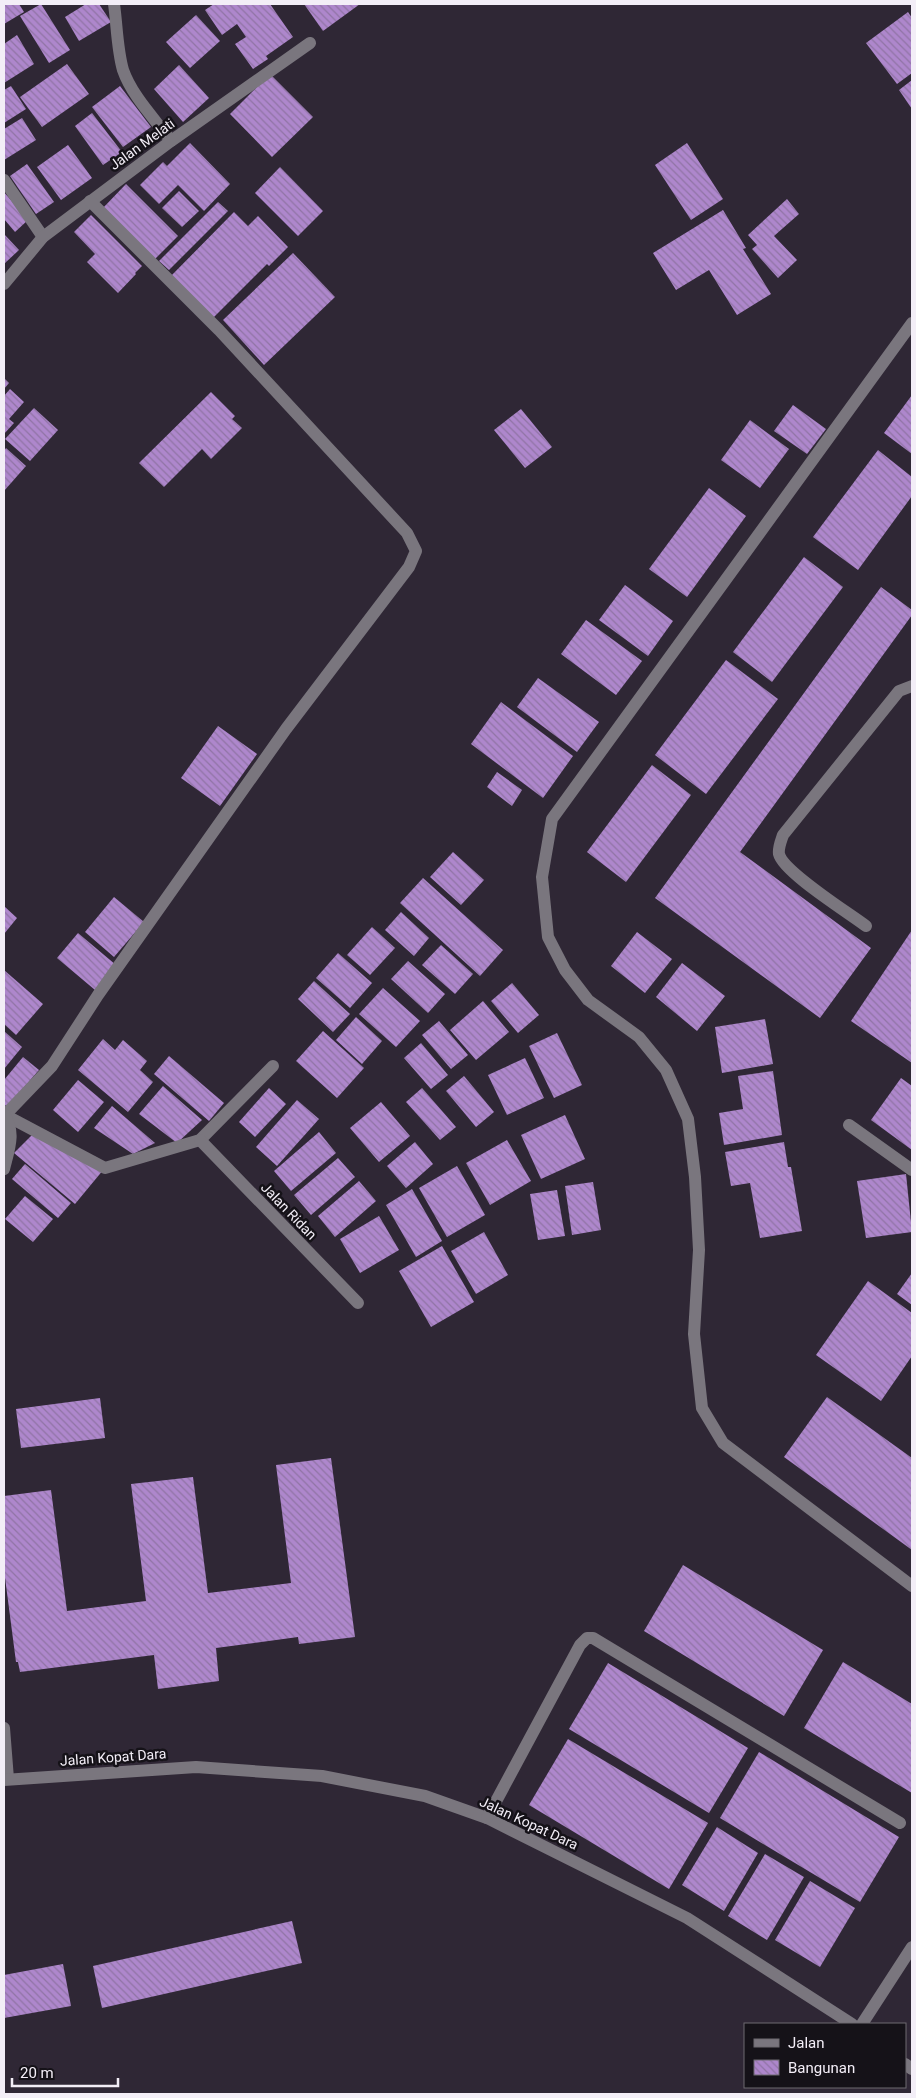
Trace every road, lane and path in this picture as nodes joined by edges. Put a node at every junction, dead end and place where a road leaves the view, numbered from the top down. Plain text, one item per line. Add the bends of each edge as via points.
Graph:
1 (114, 4) edge
2 (310, 42) dead end
3 (171, 141) junction
4 (4, 180) edge
5 (90, 201) junction
6 (42, 237) junction
7 (4, 284) edge
8 (912, 323) edge
9 (912, 686) edge
10 (866, 926) dead end
11 (273, 1066) dead end
12 (4, 1114) edge
13 (849, 1125) dead end
14 (200, 1140) junction
15 (4, 1169) edge
16 (912, 1170) edge
17 (358, 1302) dead end
18 (912, 1586) edge
19 (4, 1728) edge
20 (6, 1780) edge
21 (487, 1818) junction
22 (900, 1823) dead end
23 (912, 1947) edge
24 (850, 2023) edge
25 (863, 2023) edge

1 - 3 street via 126,77
2 - 3 street, Jalan Melati
3 - 5 street, Jalan Melati
4 - 6 street
5 - 6 street, Jalan Melati
5 - 12 street via 219,330 407,533 416,551 409,566 286,730 98,995 52,1066
6 - 7 street, Jalan Melati
8 - 18 street via 552,819 542,877 548,937 565,970 588,1000 639,1037 666,1070 688,1119 699,1250 694,1334 702,1408 723,1442
9 - 10 street via 905,687 895,696 779,844 780,855 792,872
11 - 14 street
12 - 14 street via 105,1168
12 - 15 street via 12,1136
13 - 16 street
14 - 17 street, Jalan Ridan
19 - 20 street
20 - 21 street, Jalan Kopat Dara via 196,1767 322,1776 425,1796
21 - 22 street via 580,1645 587,1638 593,1638
21 - 24 street, Jalan Kopat Dara via 687,1918
23 - 25 street

